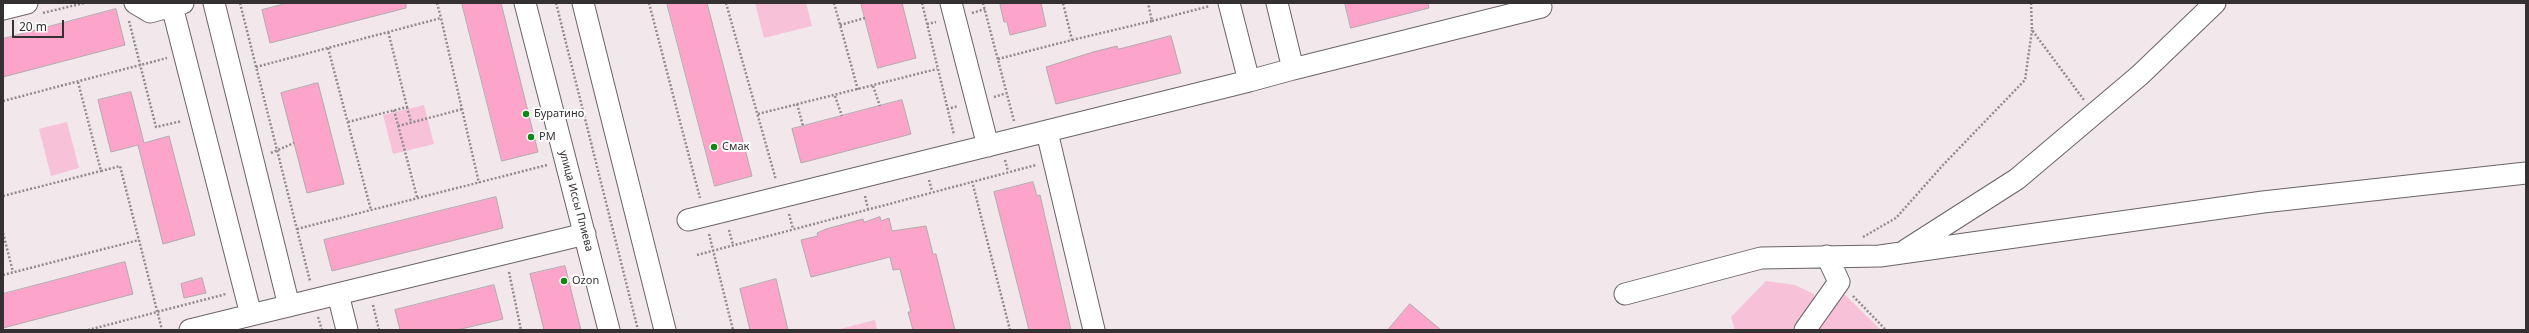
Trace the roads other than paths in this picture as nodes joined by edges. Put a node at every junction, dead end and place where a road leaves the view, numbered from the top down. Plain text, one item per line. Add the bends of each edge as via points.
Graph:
1 (27, 3) edge
2 (214, 3) edge
3 (525, 3) edge
4 (583, 3) edge
5 (951, 3) edge
6 (1277, 3) edge
7 (1540, 3) edge
8 (2215, 3) edge
9 (177, 4) edge
10 (1222, 4) edge
11 (3, 10) edge
12 (132, 10) edge
13 (1293, 69) junction
14 (1249, 81) junction
15 (1047, 132) junction
16 (988, 146) junction
17 (2526, 172) edge
18 (697, 219) road end
19 (585, 234) junction
20 (1904, 251) junction
21 (1827, 256) junction
22 (338, 294) junction
23 (1625, 294) dead end
24 (288, 306) junction
25 (251, 315) junction
26 (190, 330) edge
27 (347, 330) edge
28 (609, 330) edge
29 (664, 330) edge
30 (1094, 330) edge
31 (1805, 330) edge

1 - 11 street
2 - 24 street
3 - 19 street, улица Иссы Плиева
4 - 29 street
5 - 16 street
6 - 13 street
7 - 13 street via 1541,7
8 - 20 street via 2096,113 2017,179
9 - 12 street via 150,12
9 - 25 street via 184,54
10 - 14 street
13 - 14 street
14 - 15 street
15 - 16 street
15 - 30 street
16 - 18 street
17 - 20 street via 2264,202 1930,250
19 - 22 street
19 - 28 street, улица Иссы Плиева
20 - 21 street via 1880,256
21 - 23 street via 1761,258
21 - 31 street via 1839,282
22 - 24 street
22 - 27 street
24 - 25 street
25 - 26 street

